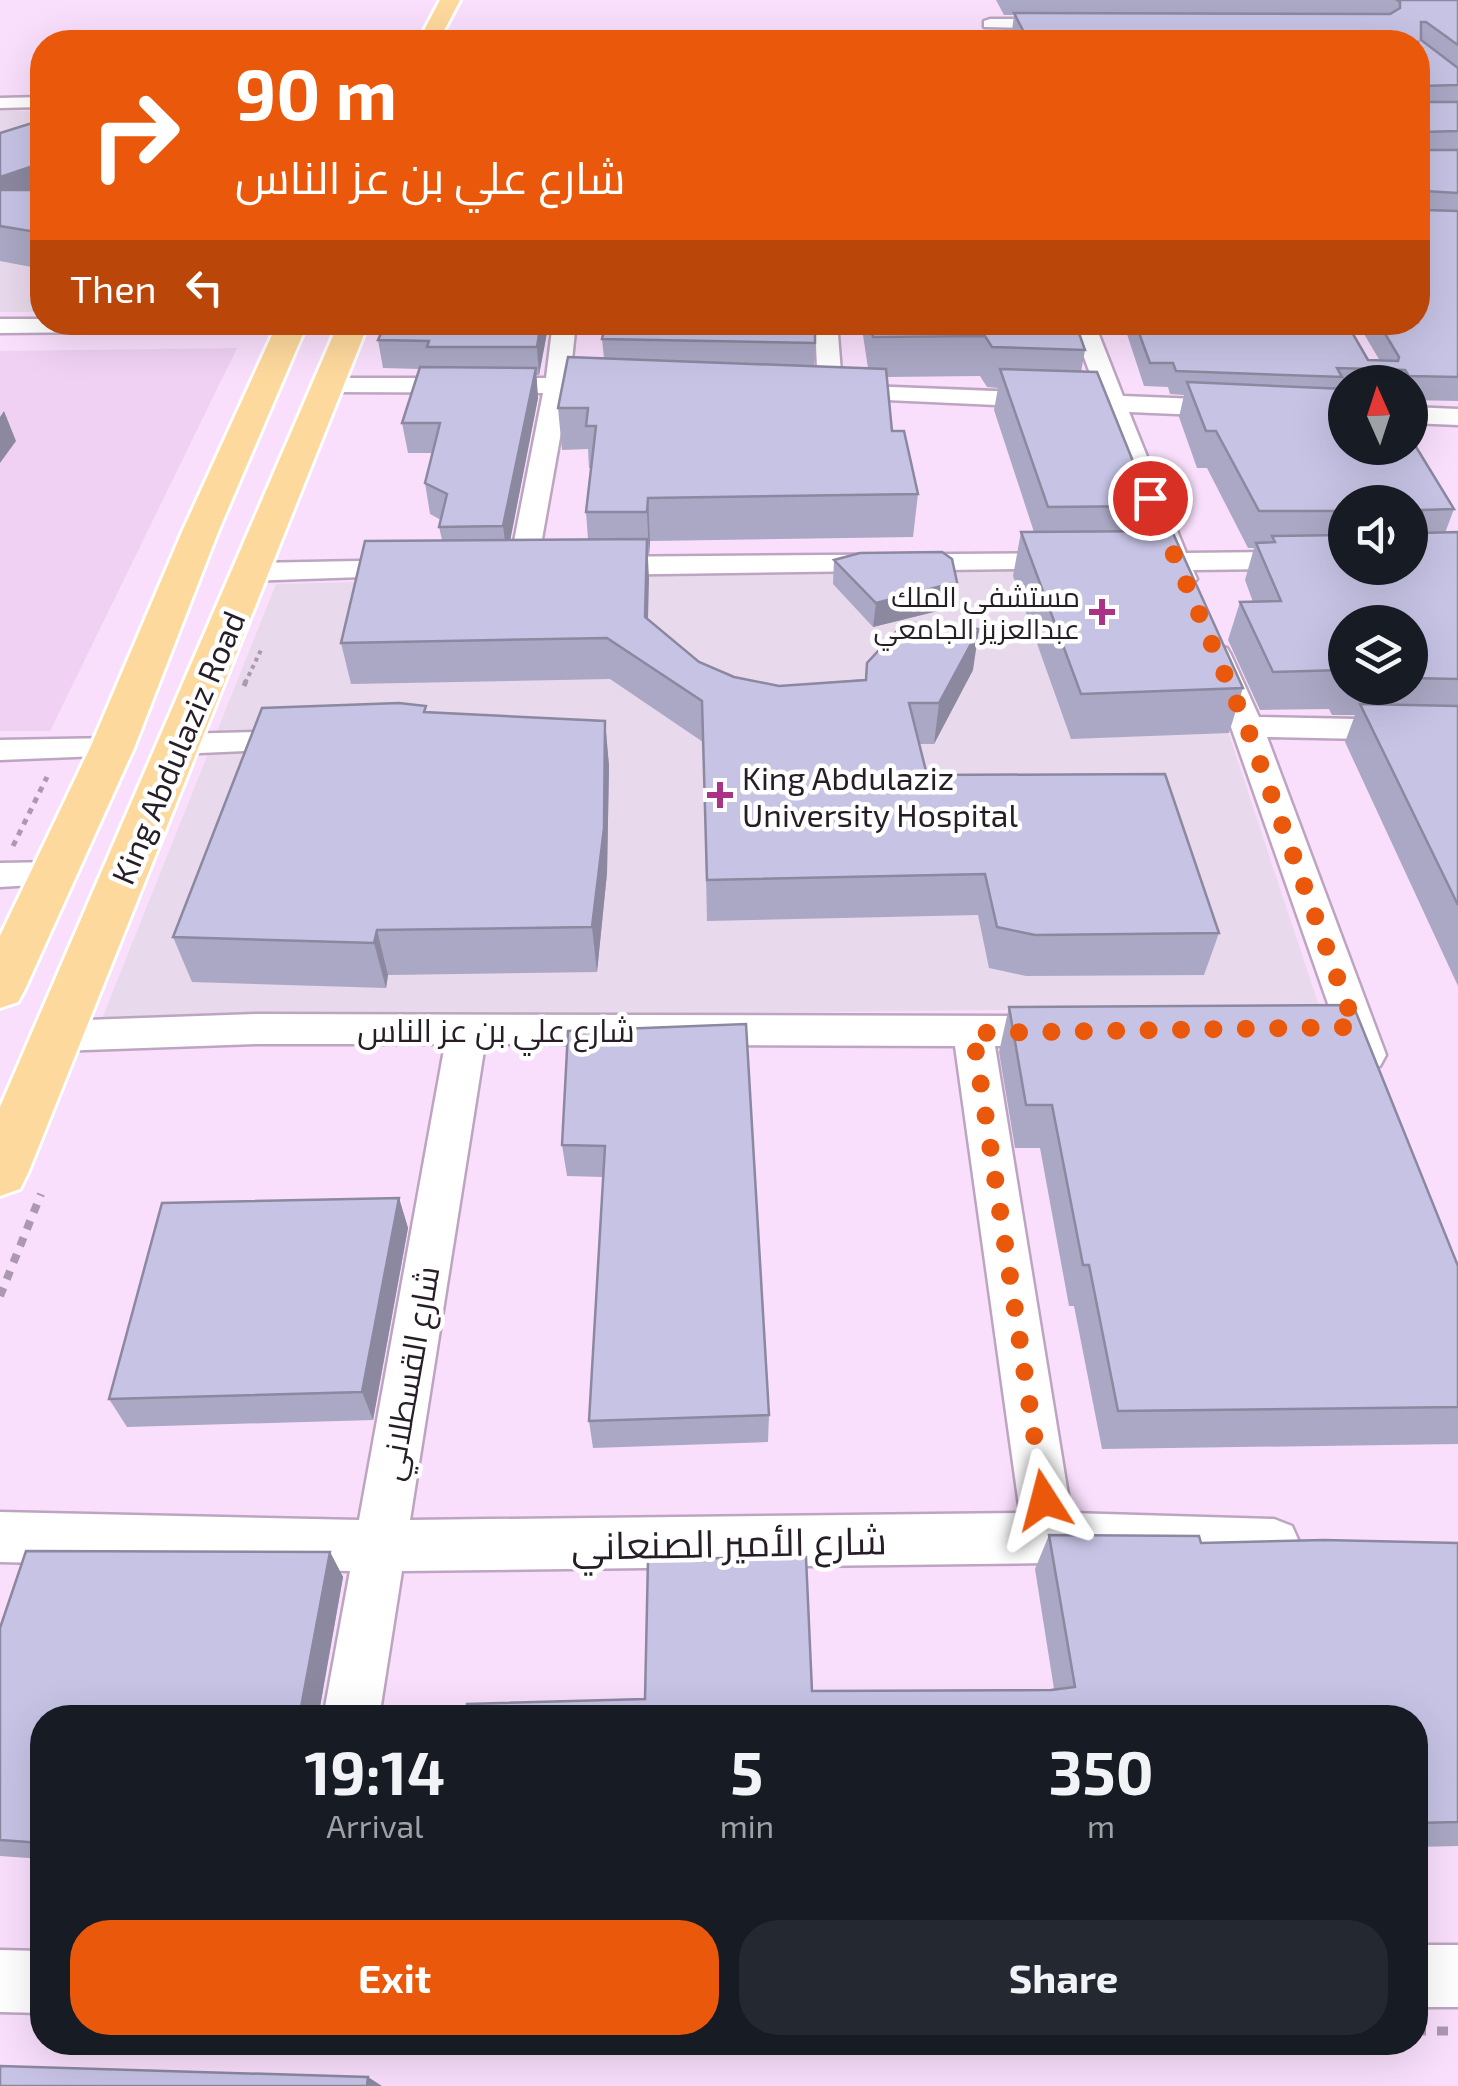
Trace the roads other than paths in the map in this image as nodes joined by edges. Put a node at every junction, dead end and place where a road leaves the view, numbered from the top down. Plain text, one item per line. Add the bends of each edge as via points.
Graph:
1 (450, 0) edge
2 (1080, 24) edge
3 (434, 30) edge
4 (992, 30) edge
5 (30, 102) edge
6 (0, 103) edge
7 (0, 326) edge
8 (30, 326) edge
9 (134, 335) edge
10 (288, 335) edge
11 (349, 335) edge
12 (564, 335) edge
13 (825, 335) edge
14 (1087, 335) edge
15 (0, 341) edge
16 (328, 385) junction
17 (558, 385) junction
18 (635, 387) edge
19 (1113, 402) junction
20 (1328, 412) edge
21 (1428, 416) edge
22 (1458, 417) edge
23 (1328, 560) edge
24 (1174, 561) junction
25 (445, 568) edge
26 (250, 572) junction
27 (1247, 727) junction
28 (1458, 732) edge
29 (336, 733) edge
30 (182, 734) junction
31 (0, 750) edge
32 (107, 758) junction
33 (0, 771) edge
34 (4, 866) edge
35 (54, 874) junction
36 (0, 989) edge
37 (468, 1029) junction
38 (1088, 1031) edge
39 (973, 1033) junction
40 (58, 1036) junction
41 (1376, 1082) edge
42 (0, 1172) edge
43 (0, 1537) edge
44 (1050, 1538) junction
45 (1322, 1545) edge
46 (378, 1546) junction
47 (353, 1705) edge
48 (1428, 1976) edge
49 (1458, 1976) edge
50 (0, 1982) edge
51 (30, 1982) edge

1 - 3 main road
2 - 4 street via 987,18
5 - 6 street
7 - 8 street
9 - 15 street
10 - 32 main road, King Abdulaziz Road
11 - 16 main road, King Abdulaziz Road
12 - 17 street
13 - 19 street via 820,392
14 - 19 street
16 - 17 street
16 - 26 main road, King Abdulaziz Road
17 - 18 street
17 - 24 street via 532,567
19 - 20 street
19 - 24 street
21 - 22 street
23 - 24 street
24 - 27 street
25 - 26 street
26 - 30 main road, King Abdulaziz Road
27 - 28 street
27 - 41 street via 1336,1027
29 - 30 street
30 - 40 main road, King Abdulaziz Road
31 - 32 street
32 - 33 street
32 - 35 main road, King Abdulaziz Road
34 - 35 street
35 - 36 main road, King Abdulaziz Road
37 - 39 street, شارع علي بن عز الناس
37 - 40 street, شارع علي بن عز الناس via 159,1029
37 - 46 street, شارع القسطلاني
38 - 39 street, شارع علي بن عز الناس
39 - 44 street
40 - 42 main road, King Abdulaziz Road
43 - 46 street, شارع الأمير الصنعاني
44 - 45 street, شارع الأمير الصنعاني
44 - 46 street, شارع الأمير الصنعاني
46 - 47 street, شارع القسطلاني
48 - 49 street
50 - 51 street

